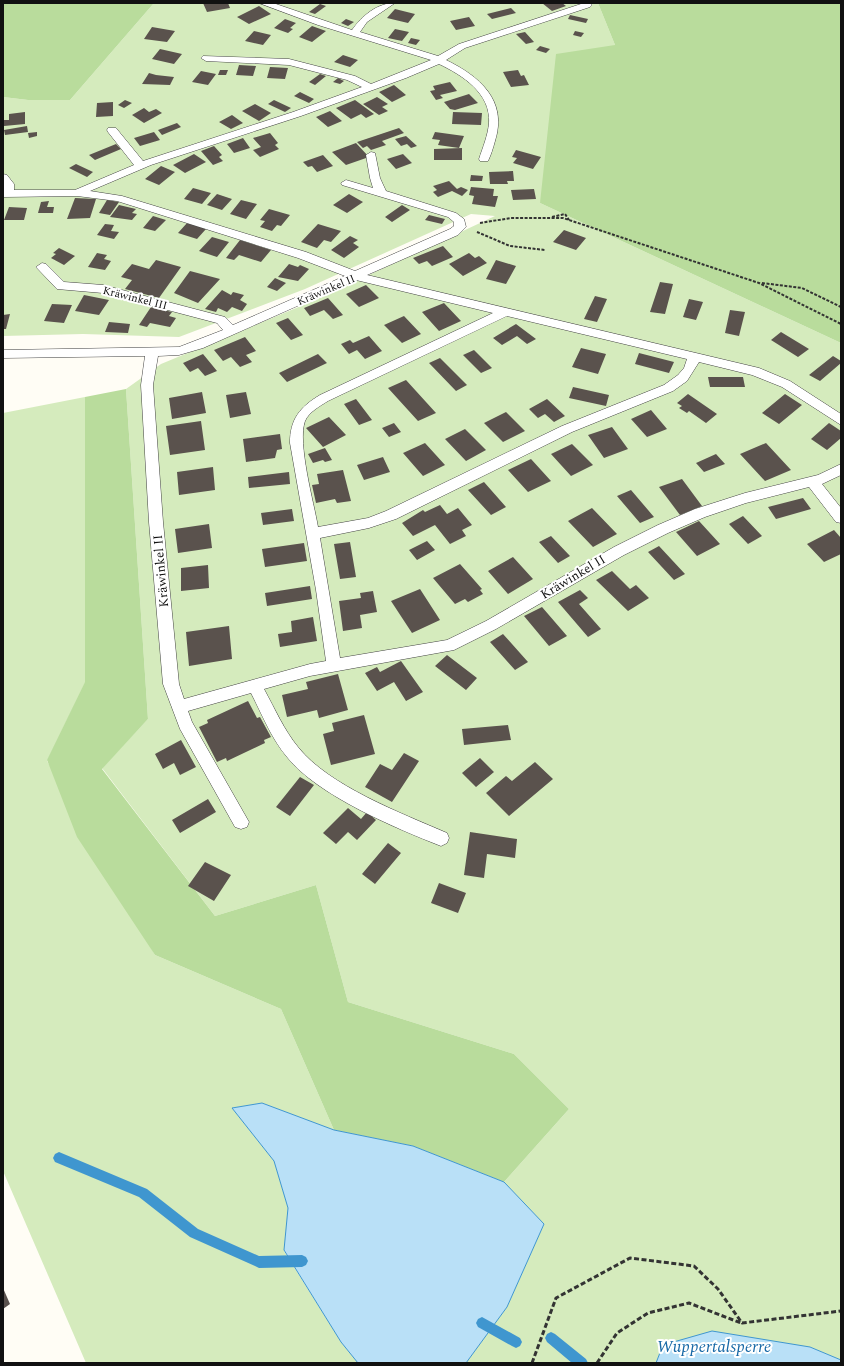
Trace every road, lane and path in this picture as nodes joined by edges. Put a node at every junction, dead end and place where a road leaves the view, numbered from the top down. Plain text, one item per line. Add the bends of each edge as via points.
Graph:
1 (264, 3) edge
2 (390, 3) edge
3 (587, 5) dead end
4 (354, 34) junction
5 (206, 58) dead end
6 (438, 60) junction
7 (370, 87) junction
8 (112, 130) dead end
9 (371, 155) dead end
10 (484, 159) dead end
11 (141, 166) junction
12 (3, 177) edge
13 (346, 183) dead end
14 (77, 193) junction
15 (382, 193) junction
16 (6, 194) edge
17 (550, 218) junction
18 (570, 221) junction
19 (468, 226) junction
20 (456, 230) junction
21 (545, 250) dead end
22 (42, 267) dead end
23 (356, 276) junction
24 (759, 283) junction
25 (841, 307) edge
26 (505, 312) junction
27 (841, 324) edge
28 (230, 331) junction
29 (152, 352) junction
30 (3, 354) edge
31 (694, 358) junction
32 (841, 420) edge
33 (841, 469) edge
34 (812, 482) junction
35 (841, 518) edge
36 (312, 534) junction
37 (334, 665) junction
38 (254, 686) junction
39 (179, 707) junction
40 (241, 822) dead end
41 (441, 838) dead end
42 (841, 1311) edge
43 (742, 1323) junction
44 (532, 1363) edge
45 (597, 1363) edge

1 - 4 lane
2 - 4 lane via 364,20
3 - 6 lane via 462,46
4 - 6 lane
5 - 7 lane via 289,62 351,78
6 - 7 lane
6 - 10 lane via 467,76 481,89 489,102 494,117 493,131
7 - 11 lane via 298,114
8 - 11 lane
9 - 15 lane via 375,178
11 - 14 lane
12 - 16 lane via 9,184
13 - 15 lane
14 - 16 lane
14 - 23 lane via 118,198 302,254
15 - 20 lane via 452,215 460,223
17 - 18 path
17 - 18 path via 564,214
17 - 19 path via 501,219
18 - 24 path
19 - 20 path
19 - 21 path via 500,244 514,248
20 - 23 lane
22 - 28 lane, Kräwinkel III via 61,286 103,289 220,320
23 - 26 lane, Kräwinkel II
23 - 28 lane, Kräwinkel II
24 - 25 path via 802,288
24 - 27 path
26 - 31 lane, Kräwinkel II
26 - 36 lane via 324,398 302,415 296,427 296,443
28 - 29 lane, Kräwinkel II via 188,348
29 - 30 lane, Kräwinkel II
29 - 39 lane, Kräwinkel II via 147,386 156,522 171,684
31 - 32 lane, Kräwinkel II via 772,377
31 - 36 lane via 687,375 662,392 567,430 391,515 369,523
33 - 34 lane, Kräwinkel II
34 - 35 lane
34 - 37 lane, Kräwinkel II via 745,498 657,531 619,550 497,622 449,646
36 - 37 lane
37 - 38 lane, Kräwinkel II
38 - 39 lane, Kräwinkel II
38 - 41 lane via 287,745 300,761 356,797
39 - 40 lane, Kräwinkel II via 185,724
42 - 43 path
43 - 44 path via 718,1289 694,1266 630,1258 556,1298
43 - 45 path via 689,1303 648,1313 617,1334

